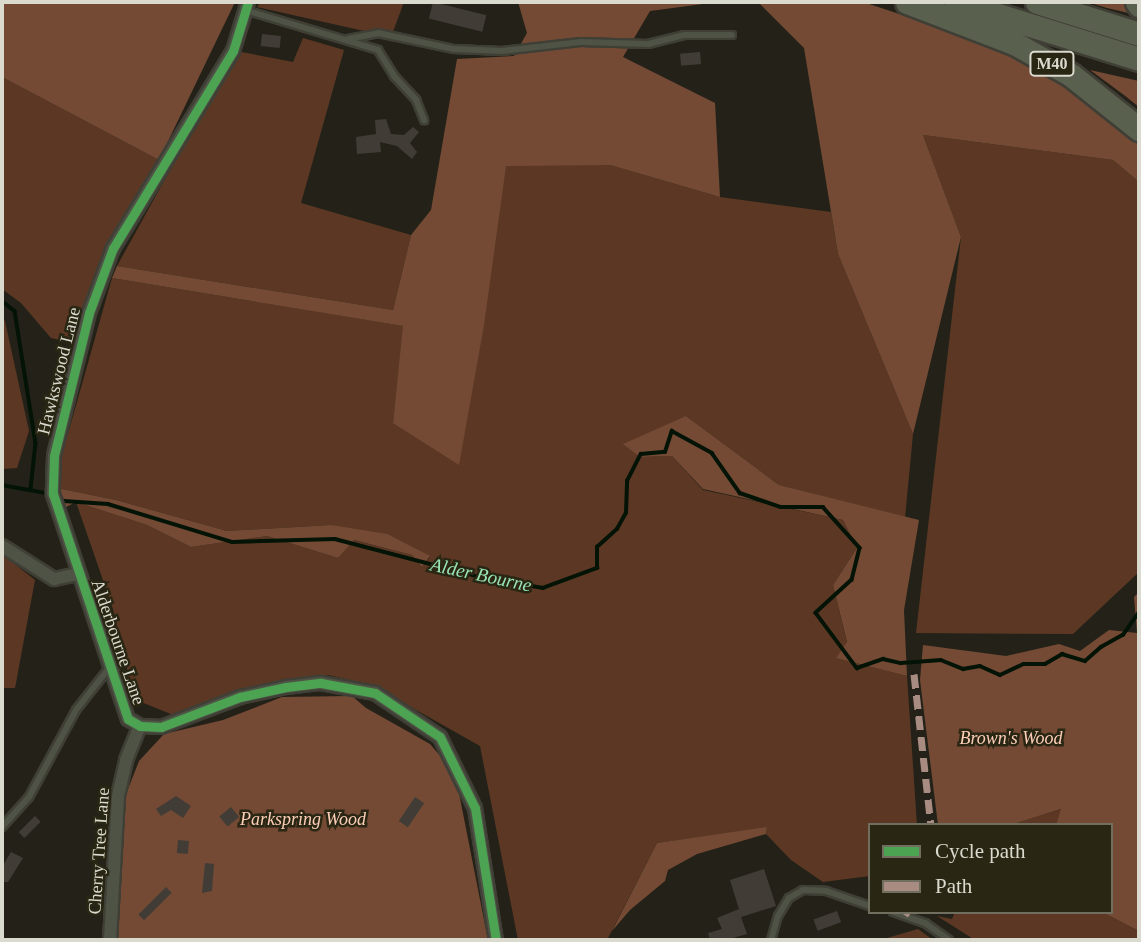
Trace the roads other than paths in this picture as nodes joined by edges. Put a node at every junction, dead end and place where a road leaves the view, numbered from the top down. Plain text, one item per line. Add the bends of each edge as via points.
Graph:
1 (907, 2) edge
2 (956, 2) edge
3 (1037, 2) edge
4 (246, 6) edge
5 (1139, 34) edge
6 (732, 35) dead end
7 (348, 39) junction
8 (1136, 58) edge
9 (424, 120) dead end
10 (1139, 129) edge
11 (2, 546) edge
12 (78, 574) junction
13 (109, 668) junction
14 (140, 726) junction
15 (2, 827) edge
16 (868, 905) edge
17 (899, 914) edge
18 (110, 940) edge
19 (496, 940) edge
20 (771, 940) edge
21 (949, 940) edge

1 - 10 highway, M40 via 1014,43 1070,75
2 - 8 highway, M40
3 - 5 highway
4 - 7 lane
4 - 12 street, Hawkswood Lane via 233,51 113,248 89,313 54,456 53,494
6 - 7 lane via 684,35 648,44 580,42 502,51 454,49 378,33
7 - 9 lane via 378,50 416,100
11 - 12 street, Alderbourne Lane via 54,579
12 - 13 street, Alderbourne Lane
13 - 14 street, Alderbourne Lane via 128,719
13 - 15 lane via 76,710 29,797
14 - 18 street, Cherry Tree Lane via 118,796
14 - 19 street, Alderbourne Lane via 161,727 240,697 286,687 321,683 375,693 440,737 475,808
16 - 20 lane via 826,891 803,890 789,898
17 - 21 lane via 925,923

